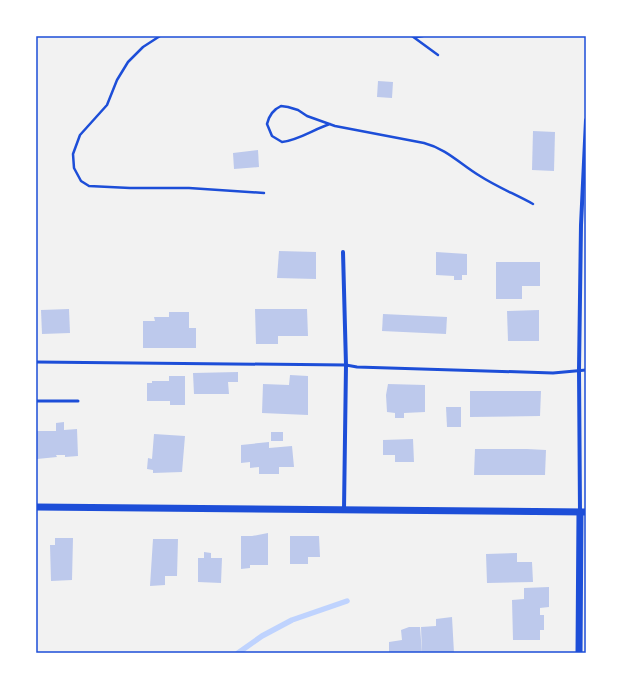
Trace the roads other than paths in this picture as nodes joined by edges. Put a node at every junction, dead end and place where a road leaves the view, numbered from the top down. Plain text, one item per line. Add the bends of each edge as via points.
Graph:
1 (586, 120) edge
2 (584, 225) edge
3 (343, 252) dead end
4 (36, 362) edge
5 (346, 365) junction
6 (579, 370) junction
7 (586, 370) edge
8 (36, 401) edge
9 (78, 401) dead end
10 (36, 507) edge
11 (344, 509) junction
12 (583, 512) edge
13 (579, 653) edge

1 - 2 street
2 - 6 street
3 - 5 street
4 - 5 lane
5 - 6 lane via 553,373
5 - 11 street
6 - 7 lane
6 - 12 street
8 - 9 lane
10 - 11 street
11 - 12 street
12 - 13 street

